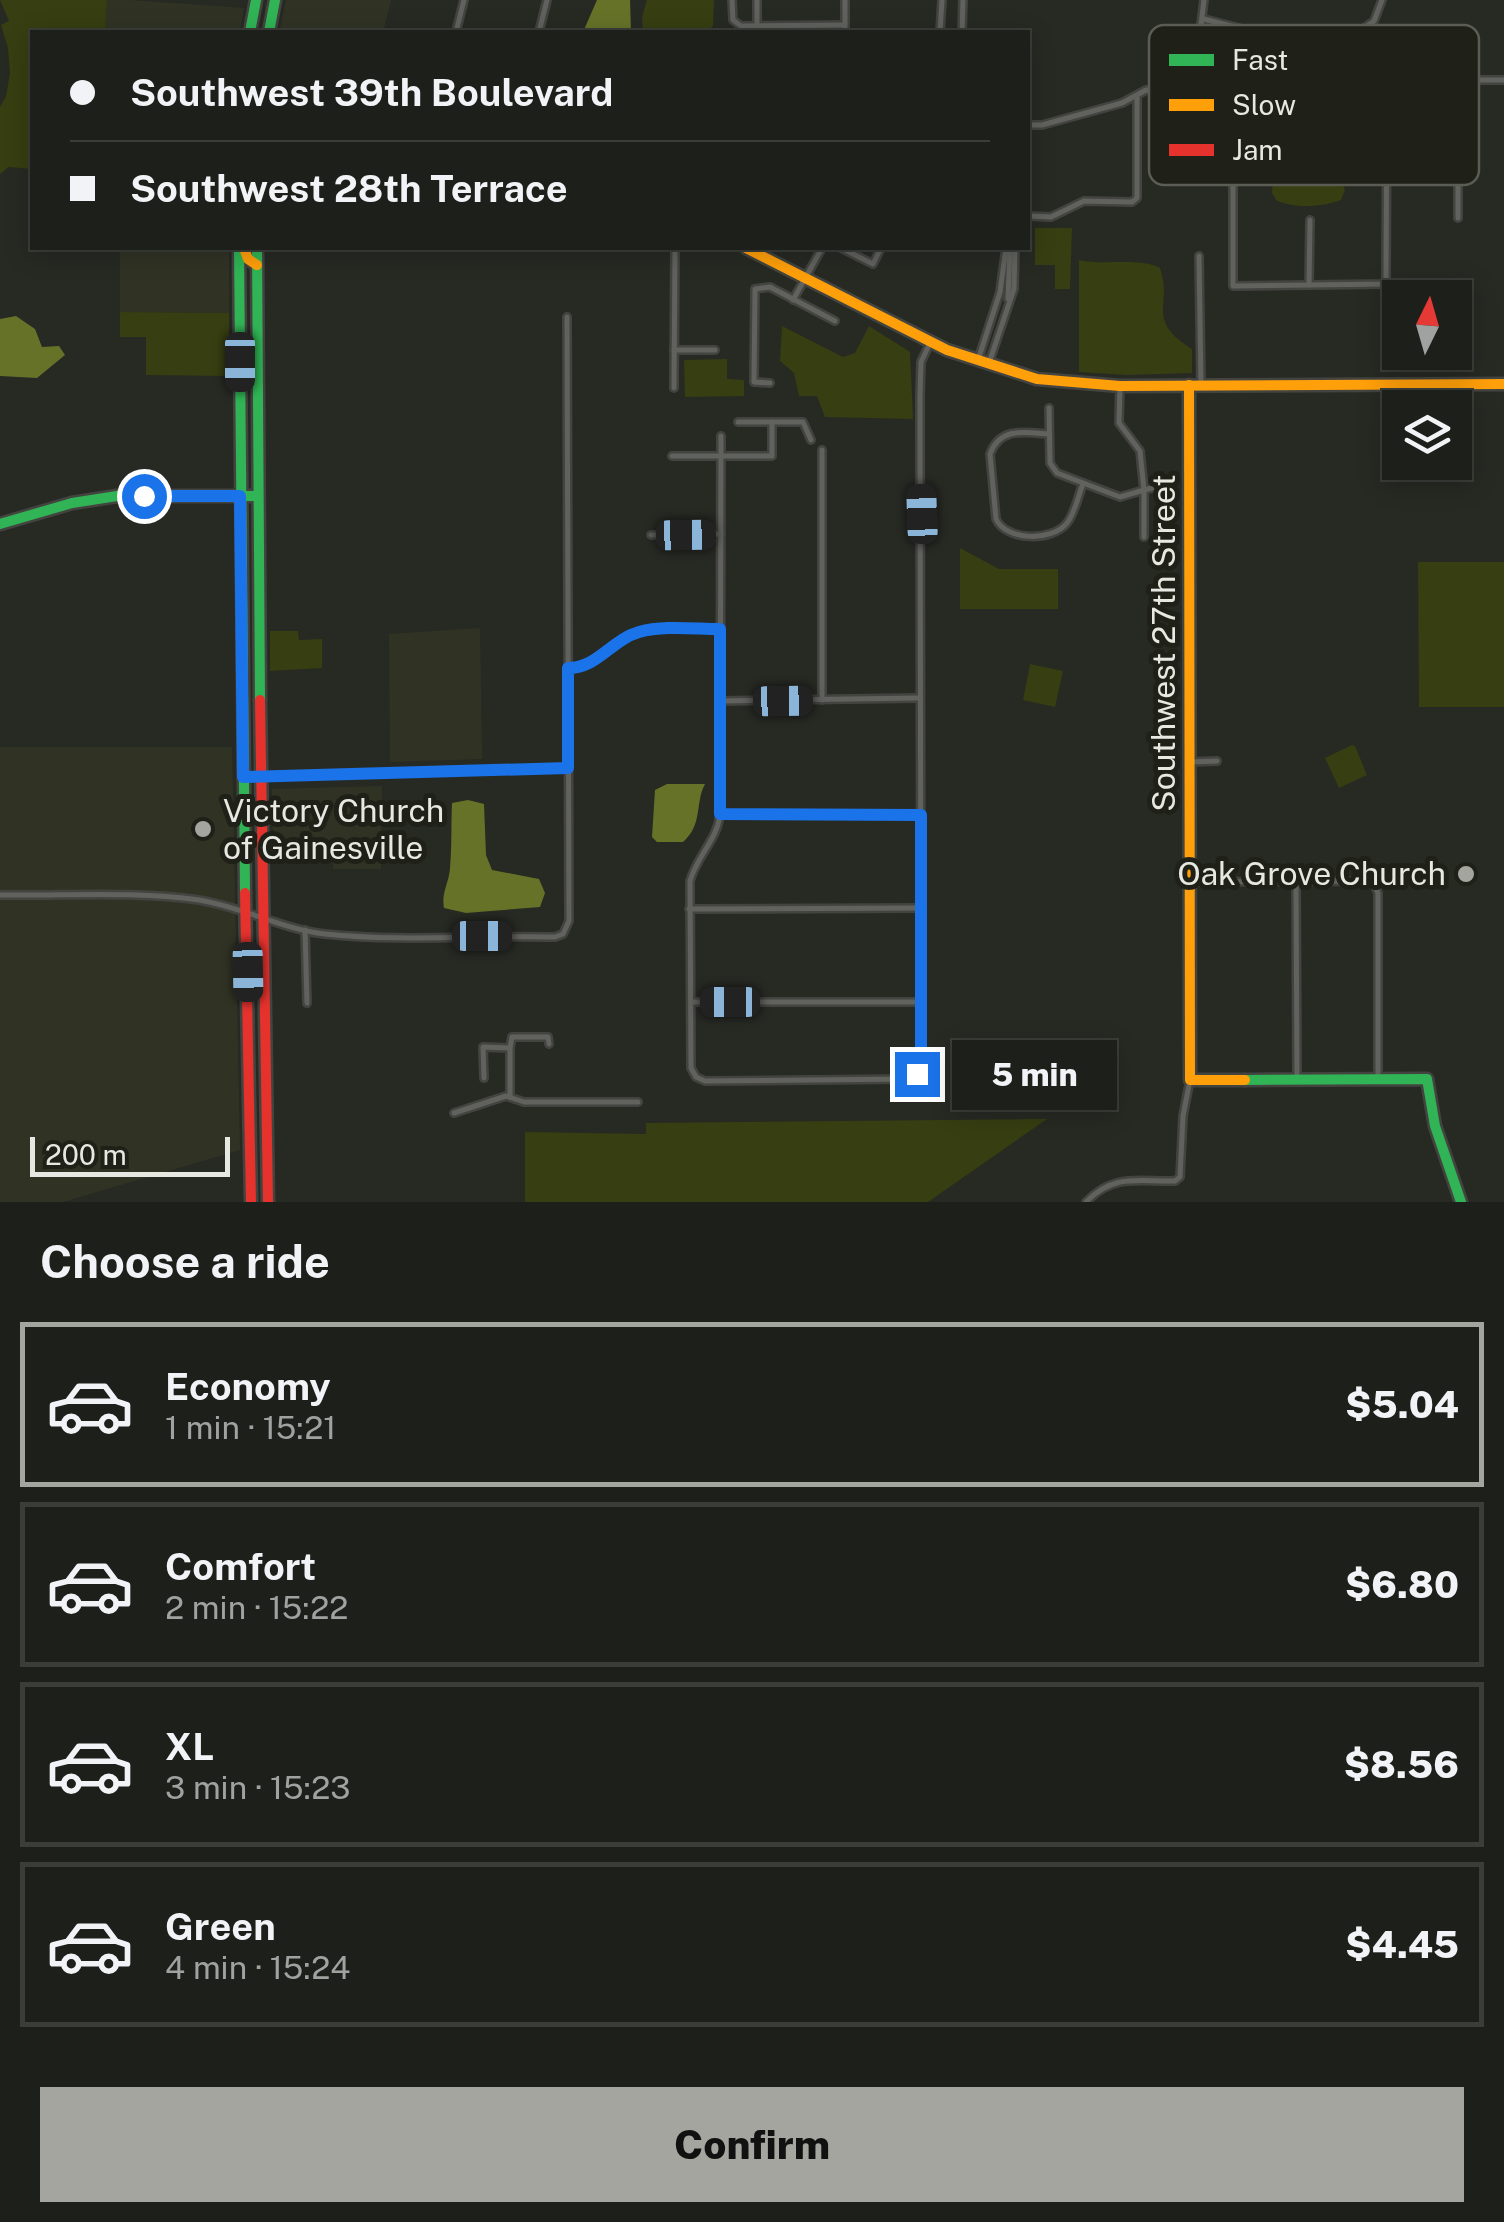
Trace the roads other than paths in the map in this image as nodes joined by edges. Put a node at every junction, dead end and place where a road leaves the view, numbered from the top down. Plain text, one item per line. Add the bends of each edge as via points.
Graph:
1 (256, 0) edge
2 (275, 0) edge
3 (464, 0) edge
4 (547, 0) edge
5 (732, 0) edge
6 (757, 0) edge
7 (845, 0) edge
8 (942, 0) edge
9 (963, 0) edge
10 (1204, 0) edge
11 (1382, 0) edge
12 (1204, 19) junction
13 (1202, 25) edge
14 (1227, 25) edge
15 (1367, 25) edge
16 (757, 29) edge
17 (845, 29) edge
18 (250, 30) edge
19 (269, 30) edge
20 (456, 30) edge
21 (540, 30) edge
22 (940, 30) edge
23 (962, 30) edge
24 (1504, 80) edge
25 (1479, 81) edge
26 (1149, 90) edge
27 (1136, 95) junction
28 (1030, 125) edge
29 (1233, 185) edge
30 (1387, 185) edge
31 (1458, 185) edge
32 (1030, 216) edge
33 (1458, 218) dead end
34 (1310, 220) dead end
35 (242, 250) edge
36 (243, 250) edge
37 (257, 250) edge
38 (675, 250) edge
39 (750, 250) edge
40 (821, 250) edge
41 (845, 250) edge
42 (880, 250) edge
43 (1010, 250) edge
44 (1010, 250) edge
45 (1199, 256) dead end
46 (257, 265) junction
47 (1005, 277) junction
48 (805, 278) junction
49 (1310, 285) junction
50 (793, 300) junction
51 (1008, 303) junction
52 (567, 316) dead end
53 (835, 321) dead end
54 (930, 343) junction
55 (674, 350) junction
56 (714, 350) dead end
57 (982, 364) junction
58 (770, 382) dead end
59 (1504, 384) edge
60 (1195, 385) junction
61 (1120, 386) junction
62 (674, 388) dead end
63 (1049, 408) dead end
64 (738, 422) dead end
65 (772, 422) junction
66 (1048, 434) junction
67 (721, 436) dead end
68 (811, 440) dead end
69 (822, 450) dead end
70 (672, 456) dead end
71 (721, 457) junction
72 (1083, 484) junction
73 (1169, 484) dead end
74 (1144, 490) junction
75 (240, 496) junction
76 (258, 496) junction
77 (0, 524) edge
78 (721, 534) junction
79 (651, 535) dead end
80 (1144, 538) dead end
81 (720, 629) junction
82 (568, 668) junction
83 (919, 698) junction
84 (822, 700) junction
85 (720, 702) junction
86 (1217, 761) dead end
87 (1190, 762) junction
88 (568, 768) junction
89 (243, 777) junction
90 (260, 777) junction
91 (720, 814) junction
92 (921, 815) junction
93 (1296, 881) junction
94 (1190, 882) junction
95 (0, 895) edge
96 (920, 908) junction
97 (689, 909) junction
98 (246, 913) junction
99 (264, 919) junction
100 (305, 930) junction
101 (691, 1002) junction
102 (921, 1002) junction
103 (306, 1003) dead end
104 (550, 1044) dead end
105 (510, 1048) junction
106 (484, 1078) dead end
107 (1378, 1079) junction
108 (1190, 1080) junction
109 (1297, 1080) junction
110 (510, 1097) junction
111 (638, 1102) dead end
112 (454, 1114) dead end
113 (250, 1202) edge
114 (268, 1202) edge
115 (1086, 1202) edge
116 (1461, 1202) edge

1 - 18 street
2 - 19 street
3 - 20 street
4 - 21 street
5 - 16 street via 734,23
6 - 16 street
7 - 17 street
8 - 22 street
9 - 23 street
10 - 12 street
11 - 15 street
12 - 13 street
12 - 14 street
16 - 17 street
24 - 25 street
26 - 27 street
27 - 28 street
27 - 32 street via 1137,198 1084,201 1051,217
29 - 49 street via 1233,286
30 - 49 street via 1386,284
31 - 33 street
34 - 49 street
35 - 75 street
36 - 46 street
37 - 46 street
38 - 55 street
39 - 48 street
40 - 48 street
41 - 42 street via 873,264
43 - 47 street
44 - 51 street via 1014,289
45 - 60 street, Southwest 27th Street
46 - 76 street
47 - 51 street
47 - 57 street
48 - 50 street
48 - 54 street
50 - 53 street
50 - 58 street via 770,287 755,289 754,382
51 - 57 street
52 - 82 street
54 - 57 street
54 - 83 street via 921,362
55 - 56 street
55 - 62 street
57 - 61 street via 1037,379
59 - 60 street
60 - 61 street
60 - 87 street, Southwest 27th Street
61 - 74 street via 1119,423 1140,451
63 - 66 street
64 - 65 street
65 - 68 street via 803,422
65 - 71 street via 772,456
66 - 72 street via 1057,474
66 - 72 street via 1017,432 993,444 1000,528 1018,535 1059,529
67 - 71 street
69 - 84 street
70 - 71 street
71 - 78 street
72 - 74 street via 1120,497
73 - 74 street
74 - 80 street
75 - 76 street
75 - 77 street via 105,498
75 - 89 street
76 - 90 street
78 - 79 street
78 - 81 street
81 - 82 street via 640,632 586,666
81 - 85 street
82 - 88 street
83 - 84 street
83 - 92 street
84 - 85 street
85 - 91 street
86 - 87 street
87 - 94 street, Southwest 27th Street
88 - 90 street
88 - 100 street via 566,929 555,937
89 - 90 street
89 - 98 street
90 - 99 street
91 - 92 street
91 - 97 street via 716,834 695,864
92 - 96 street
93 - 94 street
93 - 107 street via 1374,884
93 - 109 street
94 - 108 street, Southwest 27th Street
95 - 98 street via 155,896
96 - 97 street
96 - 102 street
97 - 101 street
98 - 99 street
98 - 113 street
99 - 100 street
99 - 114 street
100 - 103 street
101 - 102 street
101 - 102 street via 691,1068 700,1080 903,1081 921,1066
104 - 105 street via 548,1037 512,1037
105 - 106 street via 483,1047
105 - 110 street
107 - 109 street
107 - 116 street via 1428,1079 1432,1114
108 - 109 street
108 - 115 street via 1180,1177 1116,1180
110 - 111 street
110 - 112 street

